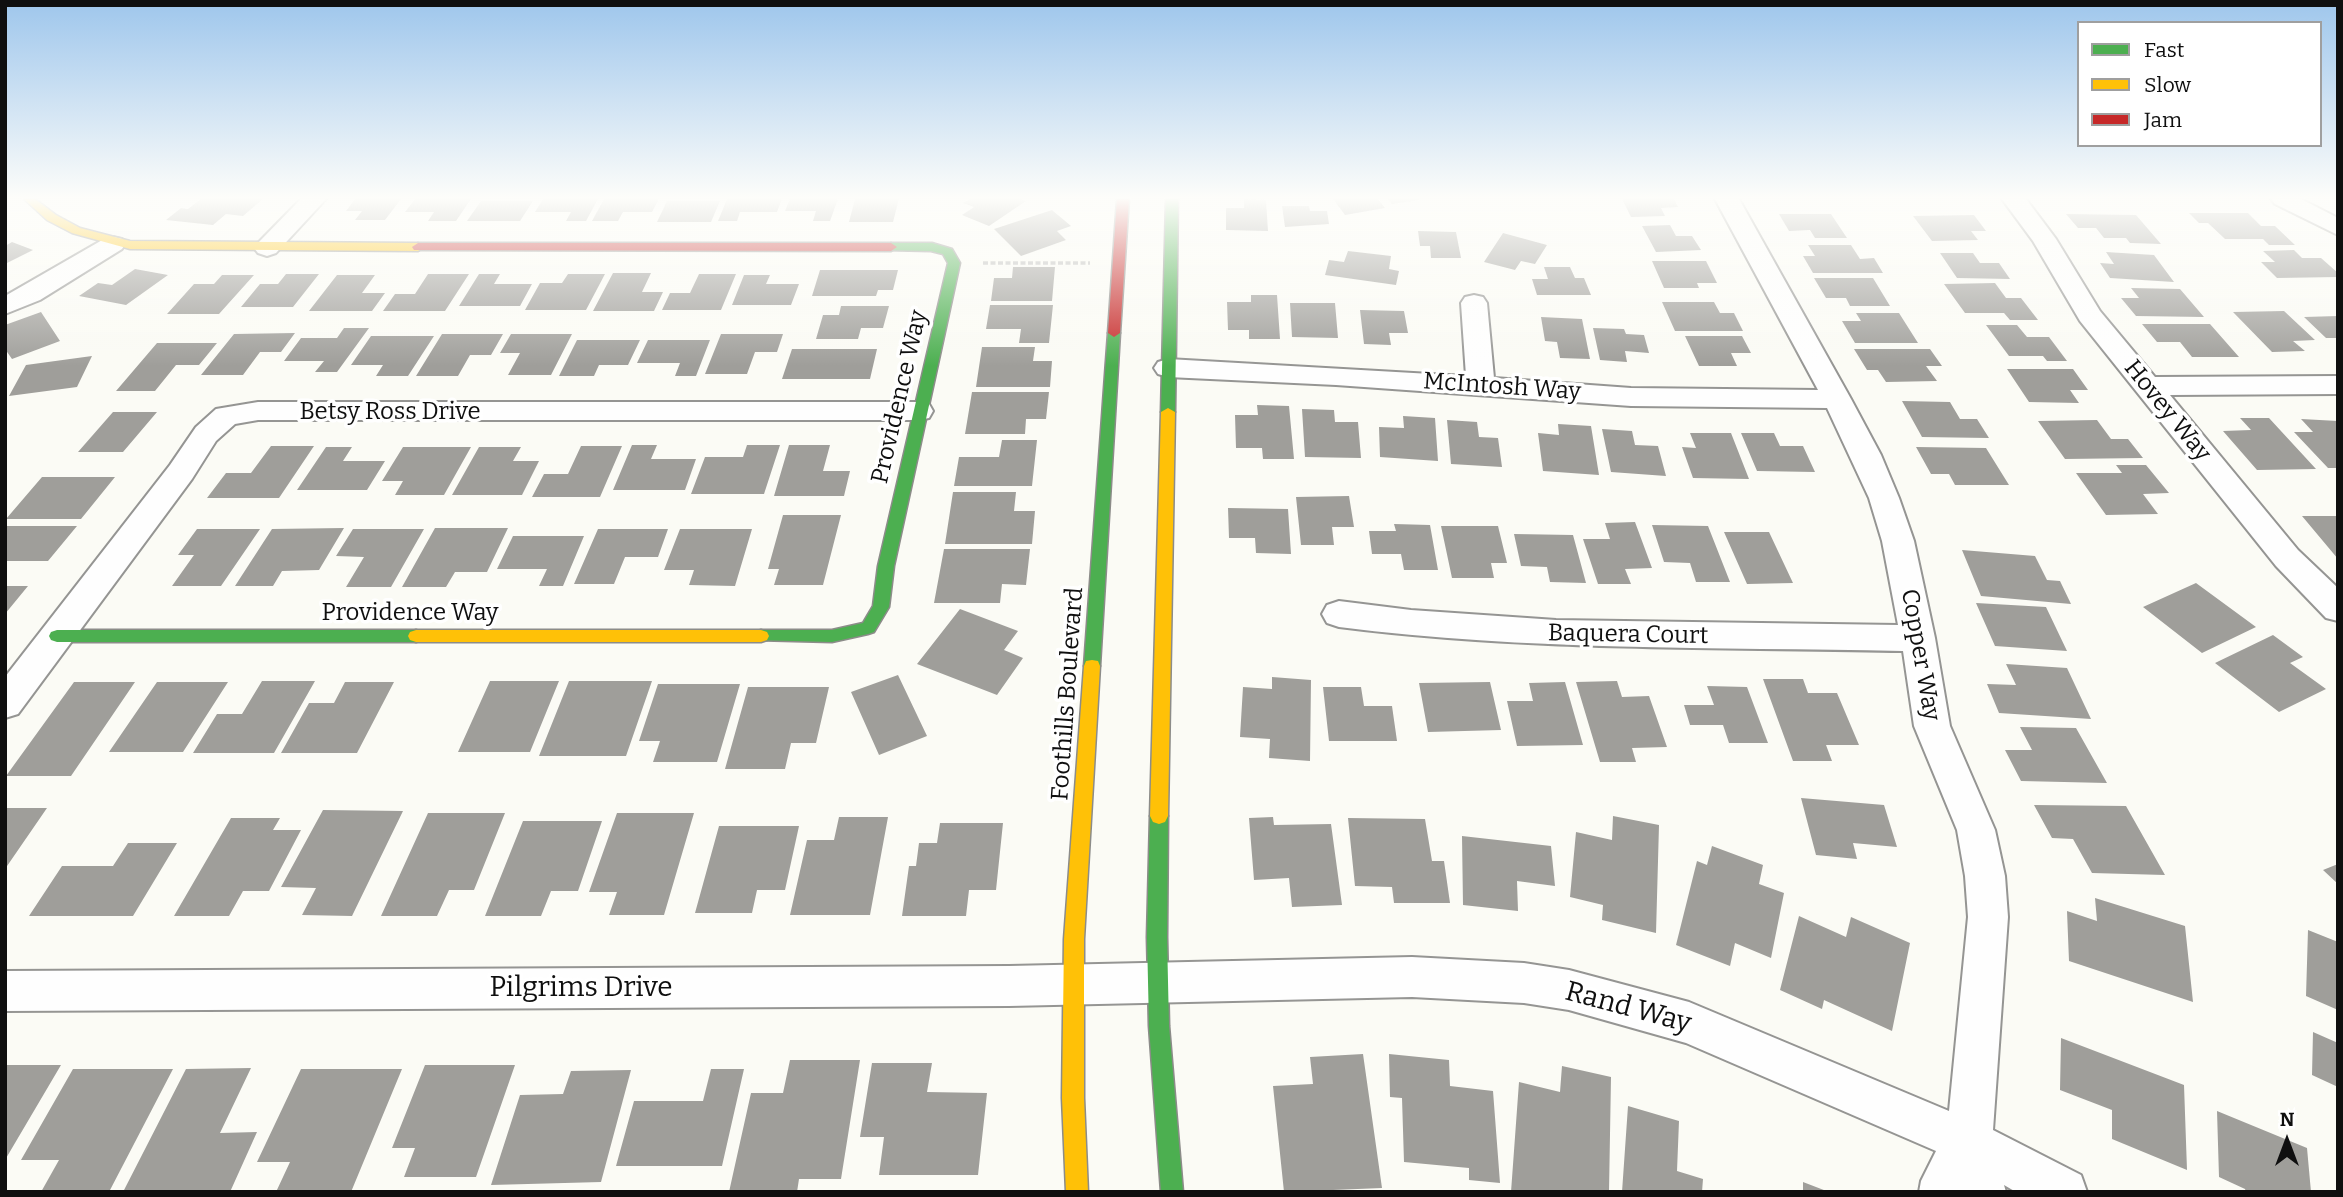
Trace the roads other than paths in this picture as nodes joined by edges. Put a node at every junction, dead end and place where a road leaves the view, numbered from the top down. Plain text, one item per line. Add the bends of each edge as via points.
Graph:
1 (95, 255) edge
2 (950, 255) edge
3 (1120, 255) edge
4 (1171, 255) edge
5 (1758, 255) edge
6 (2054, 255) edge
7 (1474, 303) dead end
8 (5, 306) edge
9 (1168, 368) junction
10 (1481, 386) junction
11 (2148, 386) junction
12 (2338, 386) edge
13 (1837, 399) junction
14 (919, 411) junction
15 (2338, 609) edge
16 (1339, 614) dead end
17 (57, 636) junction
18 (1918, 638) junction
19 (5, 704) edge
20 (1157, 981) junction
21 (1074, 984) junction
22 (5, 991) edge
23 (1969, 1142) junction
24 (1077, 1192) edge
25 (1172, 1192) edge
26 (1944, 1192) edge
27 (1982, 1192) edge
28 (2064, 1192) edge

1 - 8 street
2 - 14 street, Providence Way via 954,263
3 - 21 street, Foothills Boulevard
4 - 9 street
5 - 13 street, Copper Way
6 - 11 street, Hovey Way via 2089,315
7 - 10 street
9 - 10 street, McIntosh Way
9 - 20 street
10 - 13 street, McIntosh Way via 1631,397
11 - 12 street
11 - 15 street, Hovey Way via 2287,558
13 - 18 street, Copper Way via 1884,498
14 - 17 street, Betsy Ross Drive via 258,411 226,416 206,434
14 - 17 street, Providence Way via 881,607 869,628 832,636
16 - 18 street, Baquera Court via 1522,633
17 - 19 street, Betsy Ross Drive
18 - 23 street, Copper Way via 1932,726 1976,830 1985,876 1986,957
20 - 21 street, Pilgrims Drive
20 - 23 street, Rand Way via 1425,977 1569,990 1689,1023
20 - 25 street
21 - 22 street, Pilgrims Drive
21 - 24 street, Foothills Boulevard
23 - 26 street via 1944,1181
23 - 27 street
23 - 28 street, Rand Way

